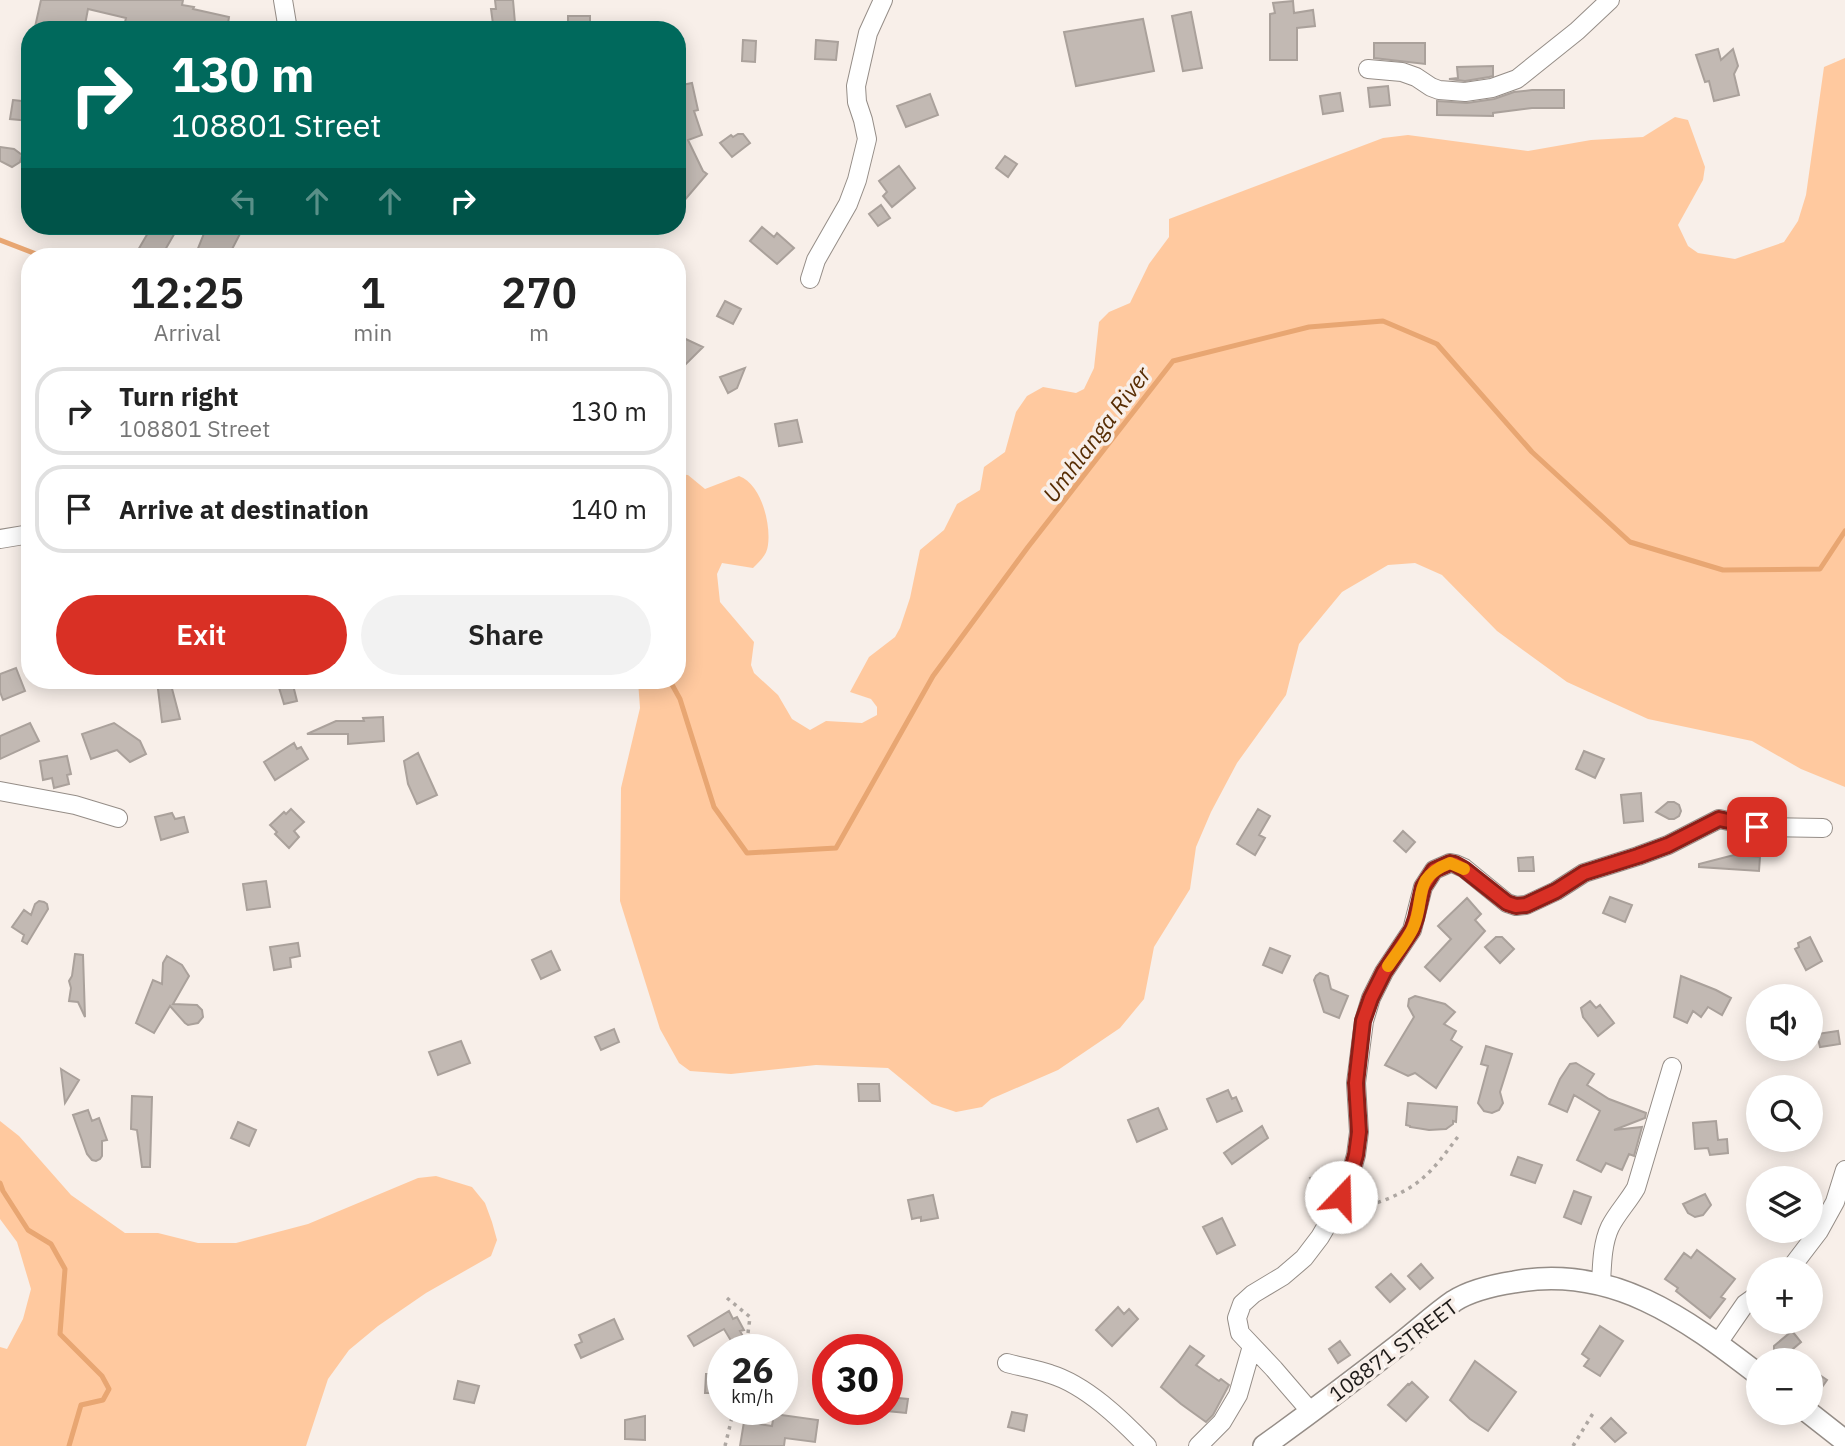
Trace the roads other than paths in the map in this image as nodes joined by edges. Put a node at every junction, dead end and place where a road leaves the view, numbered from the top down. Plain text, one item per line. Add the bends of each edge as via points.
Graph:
1 (284, 0) edge
2 (883, 0) edge
3 (1610, 0) edge
4 (287, 21) edge
5 (1368, 69) dead end
6 (810, 279) dead end
7 (21, 536) edge
8 (0, 539) edge
9 (0, 791) edge
10 (118, 818) dead end
11 (1823, 828) dead end
12 (1672, 1067) dead end
13 (1845, 1170) edge
14 (1799, 1257) edge
15 (1601, 1284) junction
16 (1746, 1303) edge
17 (1718, 1343) junction
18 (1252, 1346) junction
19 (1007, 1363) dead end
20 (1746, 1365) edge
21 (1311, 1412) junction
22 (1823, 1424) edge
23 (1845, 1441) edge
24 (1147, 1446) edge
25 (1198, 1446) edge
26 (1264, 1446) edge

1 - 4 street
2 - 6 street via 868,33 856,86 867,139 857,180
3 - 5 street via 1517,79 1492,88 1439,90 1402,72
7 - 8 street
9 - 10 street
11 - 18 street via 1757,827 1719,819 1668,845 1584,873 1526,905 1507,903 1455,864 1434,870 1423,887 1412,930 1384,972 1363,1021 1357,1066 1359,1132 1349,1180 1304,1258 1242,1304 1238,1325
12 - 15 street via 1636,1188 1606,1239
13 - 14 street via 1835,1202
15 - 17 street, 108871 STREET via 1640,1297
15 - 21 street, 108871 STREET via 1538,1278 1492,1286 1456,1300
16 - 17 street
17 - 20 street, 108871 STREET
18 - 21 street
18 - 25 street via 1238,1395 1222,1422
19 - 24 street via 1052,1374 1080,1388
21 - 26 street, 108871 STREET
22 - 23 street

